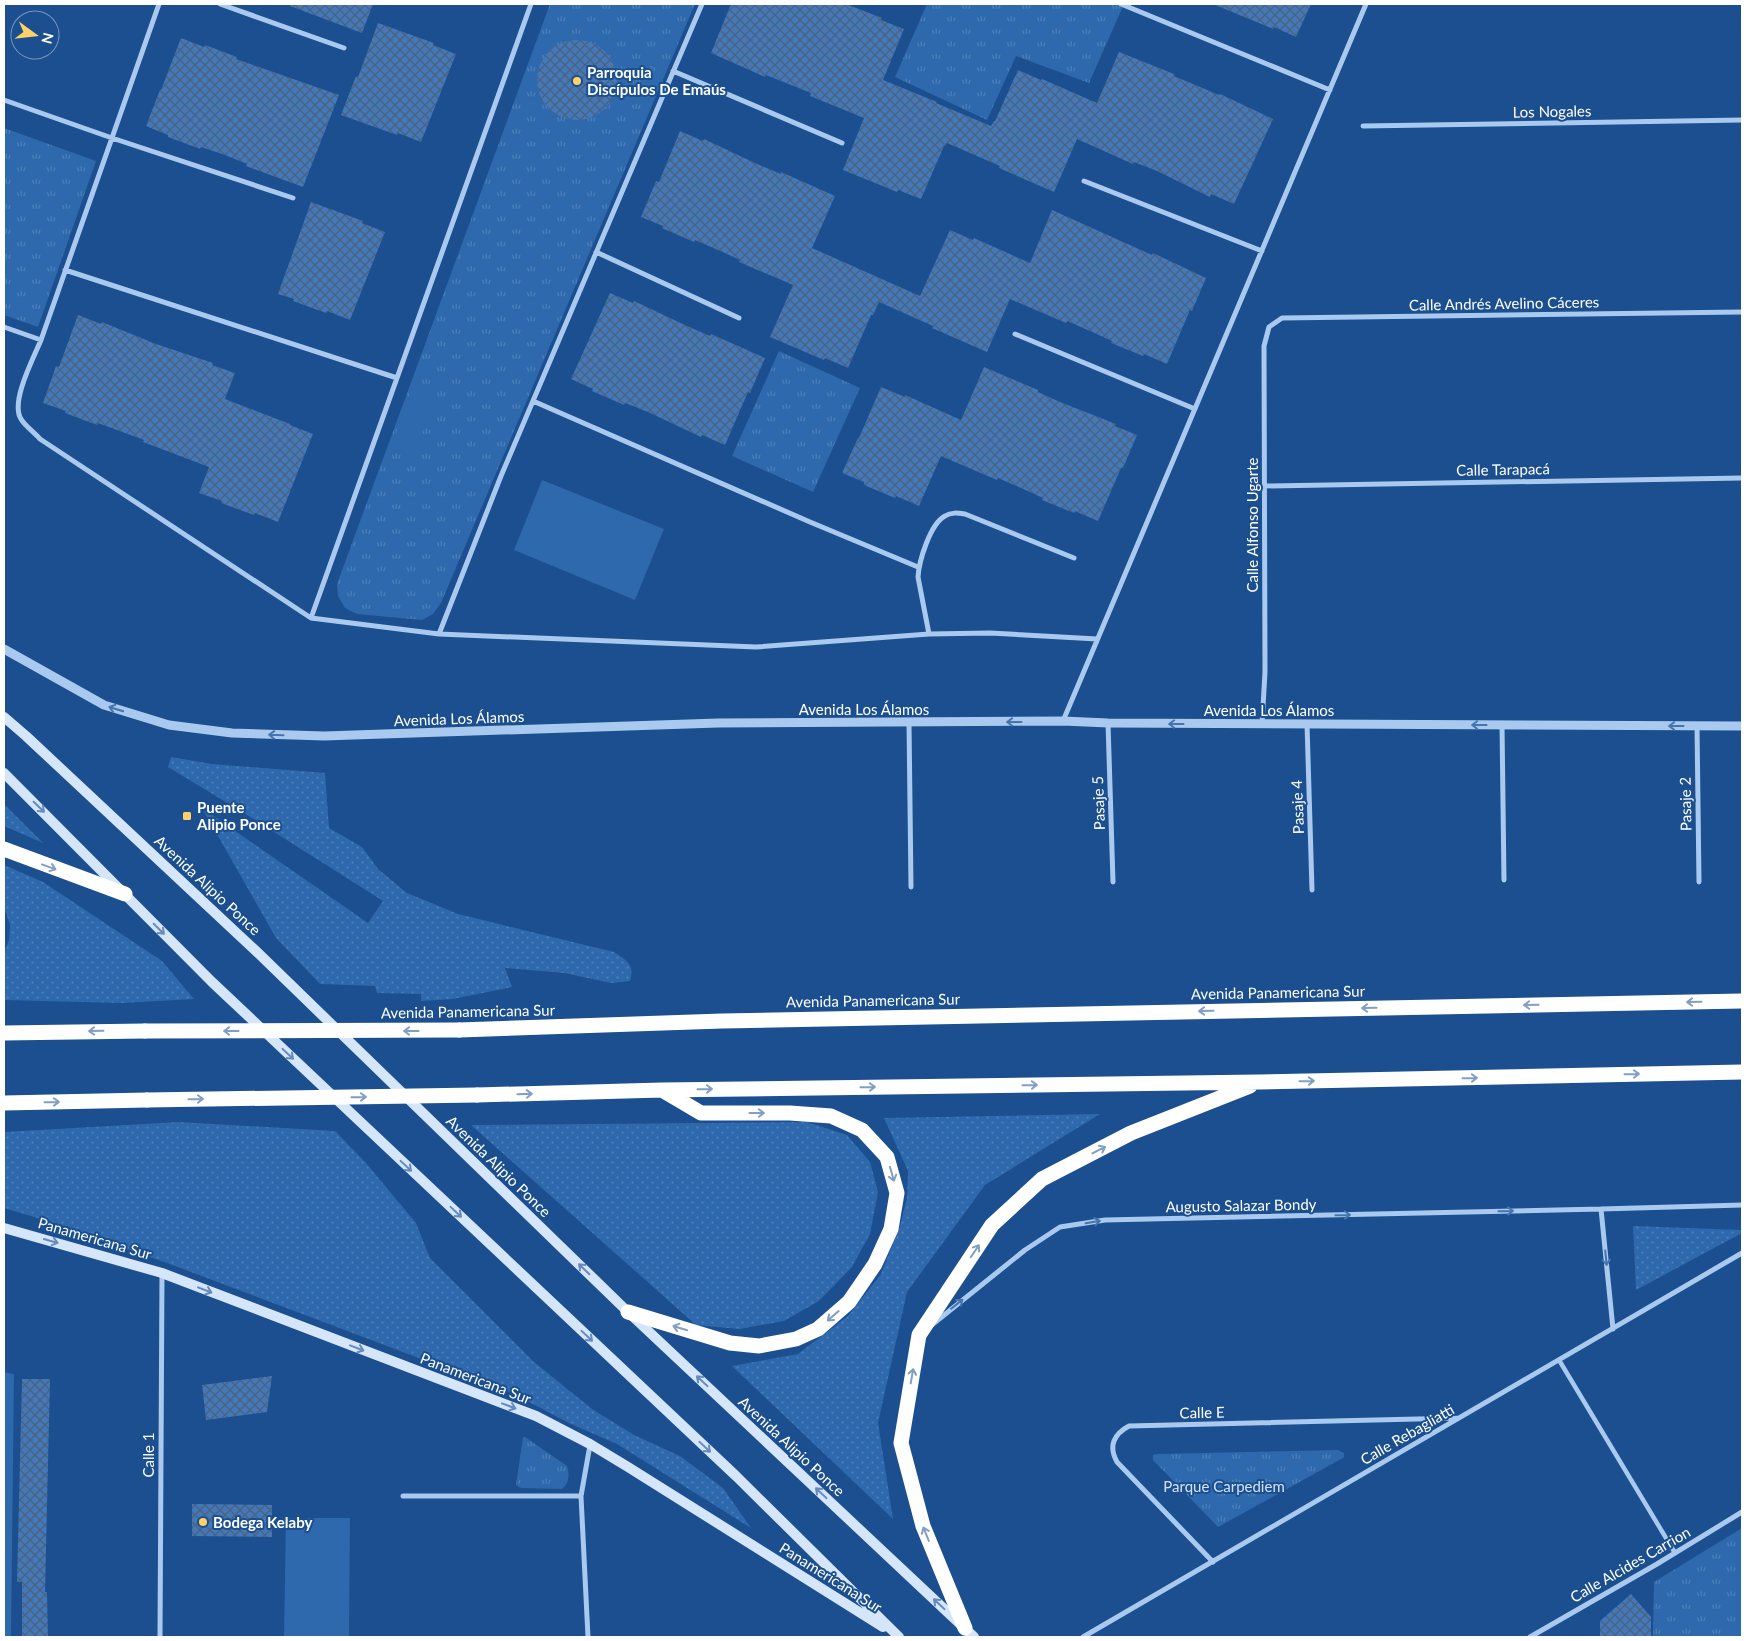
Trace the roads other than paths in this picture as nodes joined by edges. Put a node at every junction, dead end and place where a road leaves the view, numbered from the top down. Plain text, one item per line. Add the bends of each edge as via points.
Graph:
1 (159, 4) edge
2 (220, 4) edge
3 (531, 4) edge
4 (702, 4) edge
5 (1121, 4) edge
6 (1366, 4) edge
7 (344, 48) dead end
8 (673, 71) junction
9 (1330, 90) junction
10 (4, 100) edge
11 (1742, 120) edge
12 (1363, 126) dead end
13 (112, 138) junction
14 (842, 143) dead end
15 (1084, 181) dead end
16 (293, 198) dead end
17 (1262, 251) junction
18 (596, 252) junction
19 (65, 270) junction
20 (1742, 312) edge
21 (740, 318) dead end
22 (4, 327) edge
23 (1269, 327) joint
24 (1015, 334) dead end
25 (40, 340) junction
26 (397, 378) junction
27 (532, 401) junction
28 (1195, 409) junction
29 (1742, 478) edge
30 (1264, 486) junction
31 (1074, 558) dead end
32 (918, 567) junction
33 (311, 618) junction
34 (439, 634) junction
35 (929, 634) junction
36 (1098, 639) junction
37 (4, 649) edge
38 (4, 717) edge
39 (1064, 721) junction
40 (909, 722) junction
41 (1108, 723) junction
42 (1262, 724) junction
43 (1307, 724) junction
44 (1502, 725) junction
45 (1696, 726) junction
46 (1742, 726) edge
47 (6, 777) edge
48 (4, 849) edge
49 (1504, 880) dead end
50 (1113, 882) dead end
51 (1699, 882) dead end
52 (911, 887) dead end
53 (1312, 890) dead end
54 (125, 894) junction
55 (1742, 1001) edge
56 (4, 1033) edge
57 (1742, 1072) edge
58 (1259, 1082) junction
59 (662, 1090) junction
60 (4, 1103) edge
61 (1742, 1204) edge
62 (1601, 1209) junction
63 (4, 1228) edge
64 (1742, 1253) edge
65 (162, 1273) junction
66 (628, 1312) junction
67 (1613, 1329) junction
68 (919, 1335) junction
69 (1558, 1360) junction
70 (1459, 1418) junction
71 (590, 1444) junction
72 (403, 1496) dead end
73 (581, 1496) junction
74 (1742, 1512) edge
75 (1675, 1553) junction
76 (1212, 1562) junction
77 (970, 1632) edge
78 (160, 1637) edge
79 (588, 1637) edge
80 (899, 1637) edge
81 (1083, 1637) edge
82 (1530, 1637) edge

1 - 13 street
2 - 7 street
3 - 26 street
4 - 8 street
5 - 9 street
6 - 9 street
8 - 14 street
8 - 18 street
9 - 17 street
10 - 13 street
11 - 12 street, Los Nogales
13 - 16 street
13 - 19 street
15 - 17 street
17 - 28 street
18 - 21 street
18 - 27 street
19 - 25 street
19 - 26 street
20 - 23 street, Calle Andrés Avelino Cáceres via 1282,318
22 - 25 street
23 - 30 street, Calle Alfonso Ugarte via 1264,346
24 - 28 street
25 - 33 street via 18,403 20,418 40,439
26 - 33 street
27 - 32 street
27 - 34 street
28 - 36 street
29 - 30 street, Calle Tarapacá
30 - 42 street, Calle Alfonso Ugarte via 1266,672
31 - 32 street via 965,514 954,513 938,521
32 - 35 street
33 - 34 street
34 - 35 street via 756,647
35 - 36 street via 990,633
36 - 39 street
40 -> 37 street, Avenida Los Álamos via 707,724 324,736 232,733 169,725 104,705
66 -> 38 main road, Avenida Alipio Ponce via 256,951
39 -> 40 street, Avenida Los Álamos
39 - 41 street, Avenida Los Álamos
40 - 52 street
42 -> 41 street, Avenida Los Álamos
41 - 50 street, Pasaje 5
42 - 43 street, Avenida Los Álamos
44 -> 43 street, Avenida Los Álamos
43 - 53 street, Pasaje 4
45 -> 44 street, Avenida Los Álamos
44 - 49 street
45 - 46 street, Avenida Los Álamos
45 - 51 street, Pasaje 2
47 -> 54 main road
48 -> 54 highway
54 -> 80 main road via 219,989 736,1476
55 -> 56 highway, Avenida Panamericana Sur, bridge via 732,1020 459,1030
58 -> 57 highway
59 -> 58 highway
68 -> 58 highway via 992,1225 1042,1179 1131,1134
60 -> 59 highway, bridge
59 -> 66 highway via 701,1113 831,1116 862,1130 887,1157 897,1193 891,1229 875,1264 849,1302 818,1329 796,1340 759,1346 730,1343
61 - 62 street, Augusto Salazar Bondy
62 -> 67 street
68 -> 62 street, Augusto Salazar Bondy via 1025,1250 1060,1227 1105,1220
63 -> 65 main road, Panamericana Sur
64 - 67 street, Calle Rebagliatti
65 -> 71 main road, Panamericana Sur via 536,1416
65 - 78 street, Calle 1
77 -> 66 main road, Avenida Alipio Ponce
67 - 69 street, Calle Rebagliatti
77 -> 68 highway via 923,1526 902,1443
69 - 70 street, Calle Rebagliatti
69 - 75 street
70 - 76 street, Calle Rebagliatti
70 - 76 street, Calle E via 1129,1426 1123,1429 1117,1434 1112,1448 1117,1462
71 - 73 street
71 - 80 main road, Panamericana Sur
72 - 73 street
73 - 79 street
74 - 75 street, Calle Alcides Carrion
75 - 82 street, Calle Alcides Carrion
76 - 81 street, Calle Rebagliatti

